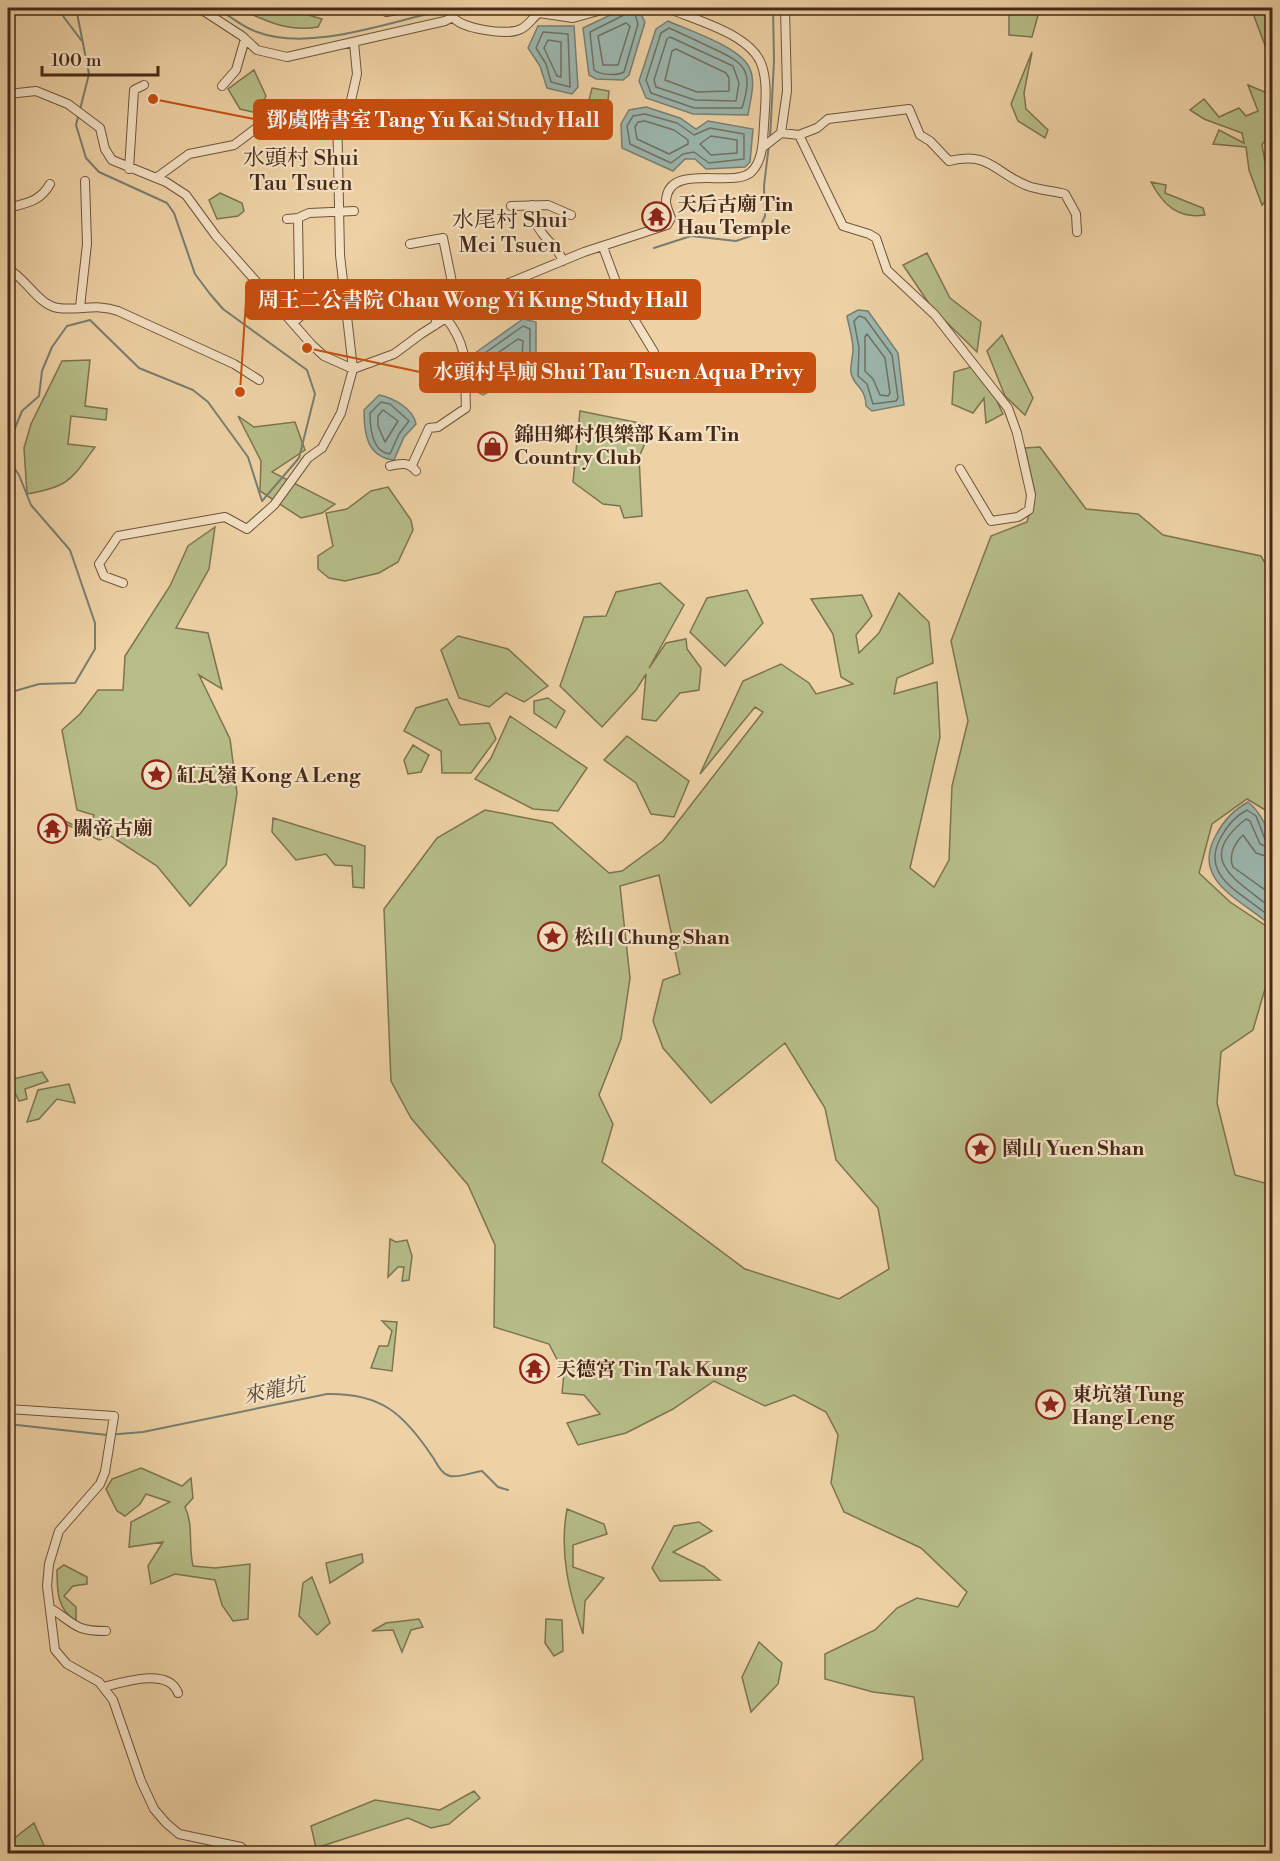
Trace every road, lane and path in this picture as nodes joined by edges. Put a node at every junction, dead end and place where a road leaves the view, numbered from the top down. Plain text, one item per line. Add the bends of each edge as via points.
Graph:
1 (199, 8) edge
2 (408, 8) edge
3 (454, 8) edge
4 (609, 8) edge
5 (667, 8) edge
6 (785, 8) edge
7 (391, 10) edge
8 (453, 17) junction
9 (245, 39) junction
10 (354, 43) junction
11 (144, 85) dead end
12 (222, 86) dead end
13 (8, 94) edge
14 (275, 114) dead end
15 (777, 135) junction
16 (799, 135) junction
17 (763, 147) junction
18 (129, 169) junction
19 (156, 178) junction
20 (85, 181) dead end
21 (50, 184) dead end
22 (532, 205) junction
23 (511, 206) dead end
24 (8, 208) edge
25 (354, 211) dead end
26 (340, 212) junction
27 (571, 215) dead end
28 (298, 218) junction
29 (286, 219) dead end
30 (1077, 232) dead end
31 (410, 244) dead end
32 (603, 247) junction
33 (562, 261) junction
34 (8, 269) edge
35 (80, 307) junction
36 (446, 318) junction
37 (293, 323) junction
38 (435, 325) junction
39 (654, 352) dead end
40 (353, 369) junction
41 (259, 380) dead end
42 (390, 466) dead end
43 (960, 469) dead end
44 (123, 583) dead end
45 (8, 1409) edge
46 (50, 1608) junction
47 (106, 1631) dead end
48 (104, 1687) junction
49 (178, 1693) dead end
50 (249, 1854) edge

1 - 9 street
2 - 7 street
3 - 8 street
4 - 8 street via 573,18 539,13 516,30 464,25
5 - 17 street via 742,40 756,51 766,89
6 - 15 street via 787,91
8 - 10 street
9 - 10 street via 257,50 287,57
9 - 12 street via 236,70
10 - 26 street via 357,74 349,109 337,109
11 - 18 street via 134,90
13 - 18 street via 36,91 77,109 100,128 110,157
14 - 19 street via 234,145 189,154
15 - 16 street
15 - 17 street
16 - 30 street via 828,119 909,109 920,135 949,161 969,156 1028,186 1065,194 1076,214
16 - 43 street via 843,226 876,238 885,268 934,315 1008,408 1031,495 1029,510 1018,517 991,521
17 - 32 street via 748,174 741,178 686,179 667,195 670,222
18 - 19 street
19 - 37 street via 189,198 216,236
20 - 35 street via 87,244
21 - 24 street via 36,201
22 - 23 street
22 - 27 street via 548,205
22 - 33 street via 536,223 559,250
25 - 26 street
26 - 28 street via 309,213
26 - 40 street via 340,255
28 - 29 street
28 - 37 street via 299,279 306,311
31 - 38 street via 443,238 458,297 441,302
32 - 33 street
32 - 39 street via 623,301
33 - 36 street via 487,292
34 - 35 street via 50,305
35 - 41 street via 118,311 225,359
36 - 38 street
36 - 42 street via 464,349 466,408 438,427 429,428 414,468 401,463
37 - 40 street via 324,356
38 - 40 street via 394,354
40 - 44 street via 341,413 322,448 308,458 274,505 248,529 225,517 118,536 99,564 104,576
45 - 46 street via 114,1416 108,1464 99,1484 59,1531 49,1564
46 - 47 street via 85,1631
46 - 48 street via 52,1640 59,1656
48 - 49 street via 166,1679
48 - 50 street via 118,1710 154,1809 179,1834 241,1847

